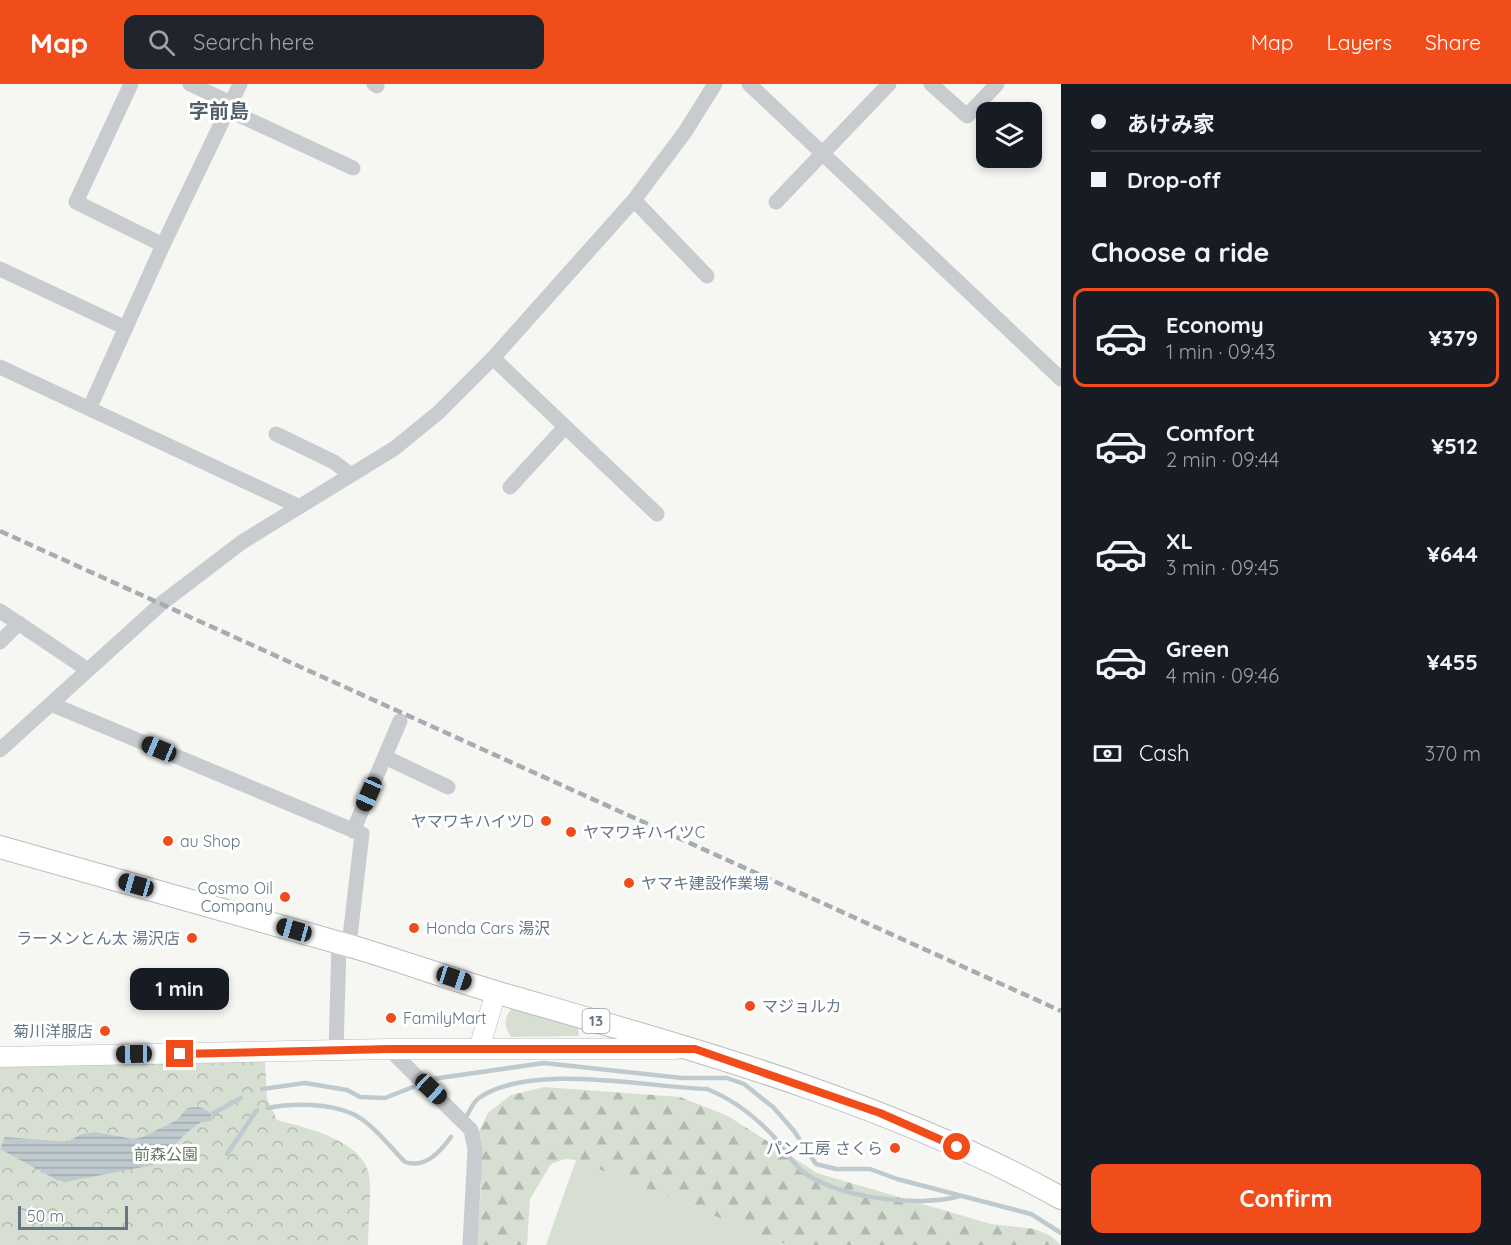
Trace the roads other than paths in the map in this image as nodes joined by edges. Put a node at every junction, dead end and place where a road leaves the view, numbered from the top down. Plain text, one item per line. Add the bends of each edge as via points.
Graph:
1 (131, 84) edge
2 (190, 84) edge
3 (240, 84) edge
4 (715, 84) edge
5 (749, 84) edge
6 (889, 84) edge
7 (930, 84) edge
8 (997, 84) edge
9 (229, 106) junction
10 (823, 153) junction
11 (353, 168) dead end
12 (634, 201) junction
13 (776, 202) dead end
14 (163, 245) junction
15 (0, 269) edge
16 (707, 276) dead end
17 (126, 328) junction
18 (493, 358) junction
19 (0, 367) edge
20 (1061, 379) edge
21 (90, 407) junction
22 (565, 427) junction
23 (276, 434) dead end
24 (351, 475) junction
25 (510, 487) dead end
26 (298, 506) junction
27 (657, 514) dead end
28 (0, 611) edge
29 (19, 623) junction
30 (0, 642) edge
31 (88, 670) junction
32 (51, 704) junction
33 (400, 721) dead end
34 (0, 750) edge
35 (385, 757) junction
36 (448, 787) dead end
37 (353, 831) junction
38 (0, 847) edge
39 (344, 944) junction
40 (496, 992) junction
41 (389, 1049) junction
42 (478, 1049) junction
43 (695, 1049) junction
44 (336, 1051) junction
45 (0, 1057) edge
46 (1061, 1198) edge
47 (470, 1245) edge

1 - 14 street via 76,202
2 - 9 street
3 - 9 street
4 - 12 street
5 - 10 street
6 - 10 street
7 - 8 street via 967,116
9 - 11 street
9 - 14 street
10 - 13 street
10 - 20 street
12 - 16 street
12 - 18 street
14 - 17 street
15 - 17 street
17 - 21 street
18 - 22 street
18 - 24 street via 404,441
19 - 21 street
21 - 26 street
22 - 25 street
22 - 27 street
23 - 24 street via 334,462
24 - 26 street
26 - 31 street via 242,542 162,603
28 - 29 street
29 - 30 street
29 - 31 street
31 - 32 street
32 - 34 street
32 - 37 street
33 - 35 street
35 - 36 street
35 - 37 street
37 - 39 street via 362,834
38 - 39 highway, 13
39 - 40 highway, 13
39 - 44 street
40 - 42 main road
40 - 43 highway, 13
41 - 42 main road
41 - 44 main road
41 - 47 street via 471,1130 475,1149
42 - 43 main road
43 - 46 highway, 13 via 880,1113 1015,1172
44 - 45 main road

